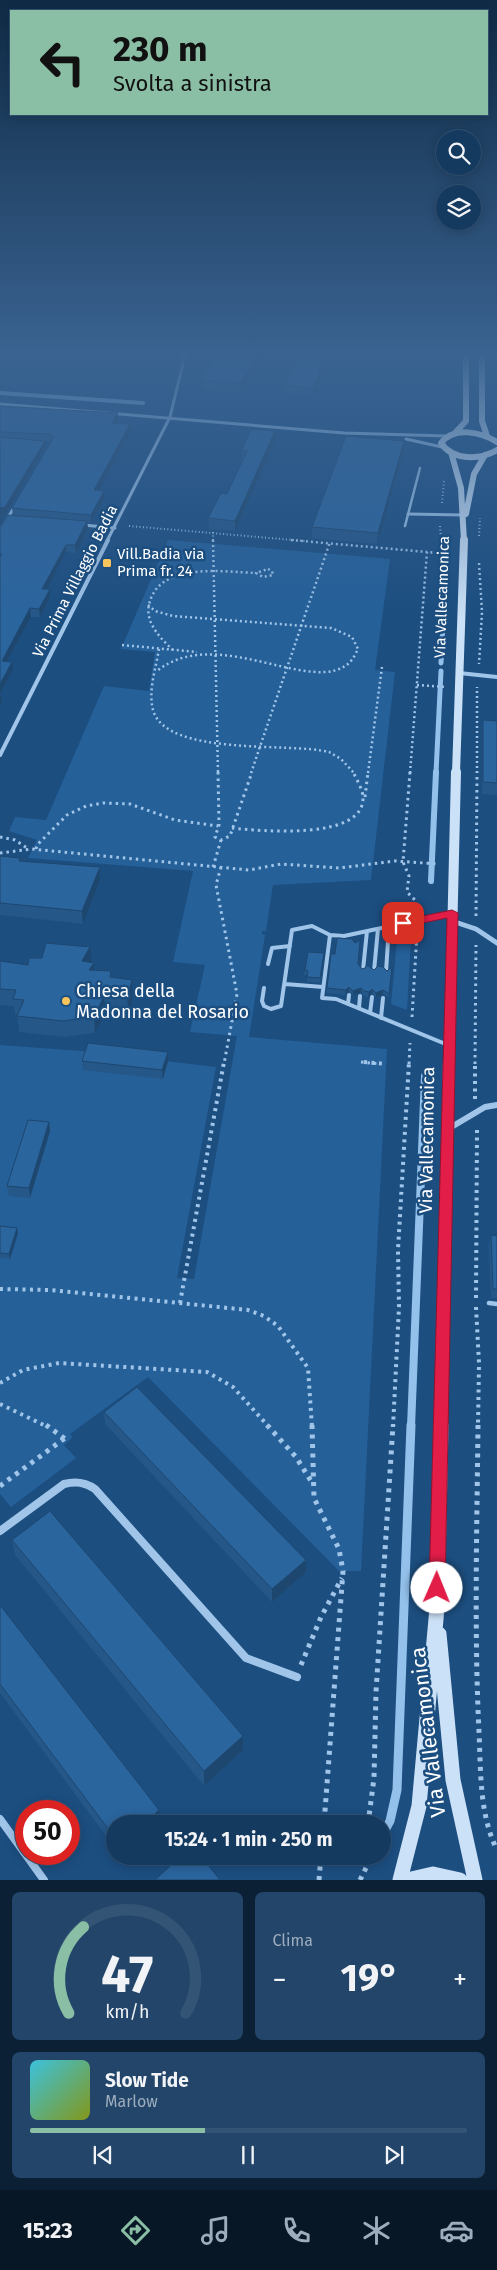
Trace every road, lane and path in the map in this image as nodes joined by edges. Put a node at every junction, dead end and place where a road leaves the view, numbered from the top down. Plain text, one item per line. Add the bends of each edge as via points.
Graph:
1 (157, 443) edge
2 (422, 443) edge
3 (441, 443) edge
4 (442, 447) junction
5 (496, 451) edge
6 (451, 452) junction
7 (485, 455) junction
8 (420, 468) dead end
9 (444, 477) dead end
10 (17, 502) edge
11 (480, 512) dead end
12 (408, 514) junction
13 (440, 516) junction
14 (0, 518) edge
15 (8, 519) junction
16 (463, 519) junction
17 (17, 520) edge
18 (76, 525) edge
19 (128, 526) dead end
20 (405, 526) dead end
21 (115, 528) junction
22 (0, 531) edge
23 (214, 532) junction
24 (479, 539) dead end
25 (330, 542) junction
26 (427, 552) junction
27 (441, 553) junction
28 (447, 556) dead end
29 (479, 557) dead end
30 (214, 573) junction
31 (256, 573) junction
32 (148, 604) junction
33 (215, 619) junction
34 (302, 625) junction
35 (122, 645) dead end
36 (159, 649) junction
37 (173, 650) junction
38 (205, 653) junction
39 (216, 653) junction
40 (479, 666) dead end
41 (382, 667) dead end
42 (287, 668) junction
43 (156, 672) junction
44 (458, 673) junction
45 (497, 678) edge
46 (477, 682) dead end
47 (417, 685) junction
48 (447, 687) dead end
49 (217, 742) junction
50 (261, 745) junction
51 (0, 755) edge
52 (364, 800) junction
53 (218, 826) junction
54 (232, 828) junction
55 (0, 837) edge
56 (221, 840) junction
57 (27, 848) junction
58 (36, 849) junction
59 (0, 853) edge
60 (403, 862) junction
61 (438, 864) dead end
62 (214, 867) junction
63 (221, 867) junction
64 (418, 905) dead end
65 (452, 917) junction
66 (476, 920) dead end
67 (390, 926) junction
68 (378, 929) junction
69 (367, 931) junction
70 (356, 933) junction
71 (330, 935) junction
72 (344, 936) junction
73 (417, 936) dead end
74 (355, 939) edge
75 (476, 942) dead end
76 (343, 943) edge
77 (497, 943) edge
78 (290, 946) junction
79 (268, 964) dead end
80 (363, 970) edge
81 (374, 971) edge
82 (386, 972) edge
83 (285, 984) junction
84 (323, 987) junction
85 (264, 988) dead end
86 (349, 995) edge
87 (360, 996) edge
88 (372, 997) edge
89 (383, 998) edge
90 (348, 1004) junction
91 (359, 1008) junction
92 (412, 1012) dead end
93 (370, 1013) junction
94 (381, 1018) junction
95 (449, 1046) junction
96 (410, 1048) dead end
97 (361, 1062) dead end
98 (386, 1064) dead end
99 (475, 1098) dead end
100 (497, 1104) edge
101 (447, 1129) junction
102 (477, 1130) dead end
103 (0, 1289) edge
104 (180, 1303) junction
105 (489, 1303) dead end
106 (497, 1304) edge
107 (0, 1383) edge
108 (0, 1404) edge
109 (312, 1482) junction
110 (0, 1486) edge
111 (0, 1531) edge
112 (343, 1577) junction
113 (436, 1608) junction
114 (297, 1677) joint
115 (325, 1815) edge
116 (369, 1815) edge
117 (0, 1818) edge
118 (497, 1850) edge
119 (320, 1865) edge
120 (368, 1865) edge
121 (44, 1880) edge
122 (319, 1880) edge
123 (360, 1880) edge
124 (400, 1880) edge
125 (407, 1880) edge
126 (460, 1880) edge
127 (475, 1880) edge

1 - 21 street, Via Prima Villaggio Badia
2 - 4 street
3 - 4 main road
4 - 6 main road
5 - 7 main road
6 - 7 main road
6 - 16 main road, Via Vallecamonica via 457,468
7 - 16 main road, Via Vallecamonica via 476,468
8 - 12 lane
9 - 13 path
10 - 15 street
11 - 24 path
12 - 13 street
12 - 20 lane
13 - 16 street
13 - 27 path
14 - 15 street
15 - 17 street
15 - 22 street
16 - 44 main road, Via Vallecamonica
18 - 21 street
19 - 23 path
21 - 51 street, Via Prima Villaggio Badia
23 - 25 path
23 - 30 path
25 - 26 path
25 - 34 path
26 - 27 path
26 - 47 path
27 - 28 path
29 - 40 path via 482,612
30 - 31 path
30 - 32 path via 186,574 163,580 154,588
30 - 33 path
31 - 31 path via 263,577 273,574 265,569
32 - 33 path via 155,611 173,616
32 - 37 path via 153,628
33 - 34 path
33 - 39 path
34 - 42 path
34 - 42 path via 331,628 346,634 355,641 358,651 350,661 334,668 313,671
35 - 36 path
36 - 37 path
36 - 43 path
37 - 38 path
38 - 39 path
38 - 43 path via 173,660
39 - 42 path
39 - 49 path
41 - 52 path
42 - 50 path
43 - 49 path via 152,707 158,721 182,736
44 - 45 street, Via Vallecamonica
44 - 65 main road, Via Vallecamonica
46 - 66 path
47 - 48 path
47 - 60 path
49 - 50 path
49 - 53 path
50 - 52 path via 331,752 353,771
50 - 54 path
52 - 54 path via 364,807 354,817 319,829 281,833
53 - 56 path via 215,837
53 - 58 path via 175,820 130,804 102,803 68,815 37,844
54 - 56 path via 228,838
55 - 57 path via 15,840
56 - 62 path
57 - 58 path
57 - 59 path
58 - 62 path
60 - 61 path
60 - 63 path via 374,862 344,868 281,864 253,870
60 - 64 path via 409,876 407,894
62 - 63 path
63 - 104 path via 216,885 237,994
65 - 67 lane
65 - 77 street
65 - 95 main road, Via Vallecamonica
67 - 68 lane
67 - 82 lane
68 - 69 lane
68 - 81 lane
69 - 70 lane
69 - 80 lane
70 - 72 lane
70 - 74 lane
71 - 72 lane
71 - 78 lane via 320,927 300,926 292,930
71 - 84 lane
72 - 76 lane
73 - 92 path
75 - 99 path
78 - 79 lane via 272,948
78 - 83 lane
83 - 84 lane
83 - 85 lane via 282,1004 271,1009 262,1003
84 - 90 lane via 322,998 336,996
86 - 90 lane
87 - 91 lane
88 - 93 lane
89 - 94 lane
90 - 91 lane
91 - 93 lane
93 - 94 lane
94 - 95 lane
95 - 101 main road, Via Vallecamonica
96 - 116 path via 398,1250 399,1307 388,1529
97 - 98 path
100 - 101 street
101 - 113 main road, Via Vallecamonica
102 - 118 path via 476,1662 483,1807 488,1832
103 - 104 path via 50,1290
104 - 109 path via 253,1312 274,1322 292,1343 305,1362 310,1380
105 - 106 lane
107 - 109 path via 24,1370 58,1363 207,1372 233,1387 296,1457
108 - 110 path via 53,1428 67,1440
109 - 112 path via 319,1512 339,1549
111 - 114 street via 64,1484 86,1483 95,1489 246,1658
112 - 114 path via 321,1616
112 - 115 path
113 - 124 main road, Via Vallecamonica via 419,1806
113 - 127 main road, Via Vallecamonica via 452,1780
117 - 121 street
119 - 122 path
120 - 123 path
125 - 126 main road via 439,1873

